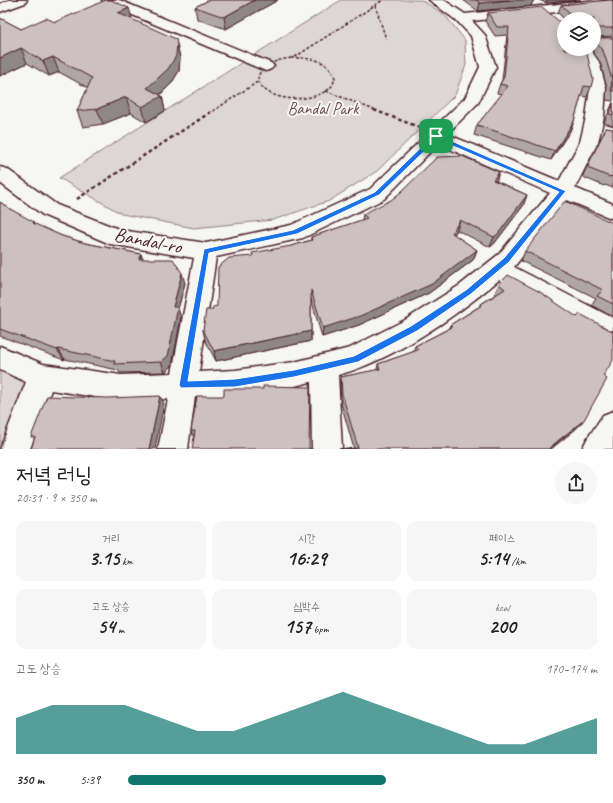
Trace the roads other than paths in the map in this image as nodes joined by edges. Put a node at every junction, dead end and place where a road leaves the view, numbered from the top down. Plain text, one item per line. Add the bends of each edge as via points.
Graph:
1 (21, 0) edge
2 (108, 0) edge
3 (434, 0) edge
4 (532, 0) edge
5 (613, 2) edge
6 (1, 7) edge
7 (545, 10) junction
8 (462, 18) junction
9 (556, 19) edge
10 (588, 56) edge
11 (266, 66) road end
12 (430, 132) junction
13 (0, 173) edge
14 (563, 191) junction
15 (613, 212) edge
16 (206, 251) junction
17 (496, 268) junction
18 (613, 330) edge
19 (0, 358) edge
20 (324, 367) junction
21 (42, 376) junction
22 (184, 385) junction
23 (613, 425) edge
24 (15, 449) edge
25 (173, 449) edge
26 (327, 449) edge
27 (598, 449) edge

1 - 6 street
2 - 11 street
3 - 8 street, Bandal-ro
4 - 7 street
5 - 7 street
7 - 8 street
7 - 9 street
8 - 12 street, Bandal-ro via 478,35 488,67 472,100
10 - 14 street via 592,62 598,88 599,129 589,142
12 - 14 street
12 - 16 street, Bandal-ro via 377,194 295,232
13 - 16 street, Bandal-ro via 50,210 118,238
14 - 15 street
14 - 17 street via 507,260
16 - 22 street
17 - 18 street
17 - 20 street via 468,292 414,328 355,359
19 - 21 street
20 - 22 street via 235,383
20 - 26 street
21 - 22 street via 121,388
21 - 24 street
22 - 25 street
23 - 27 street

